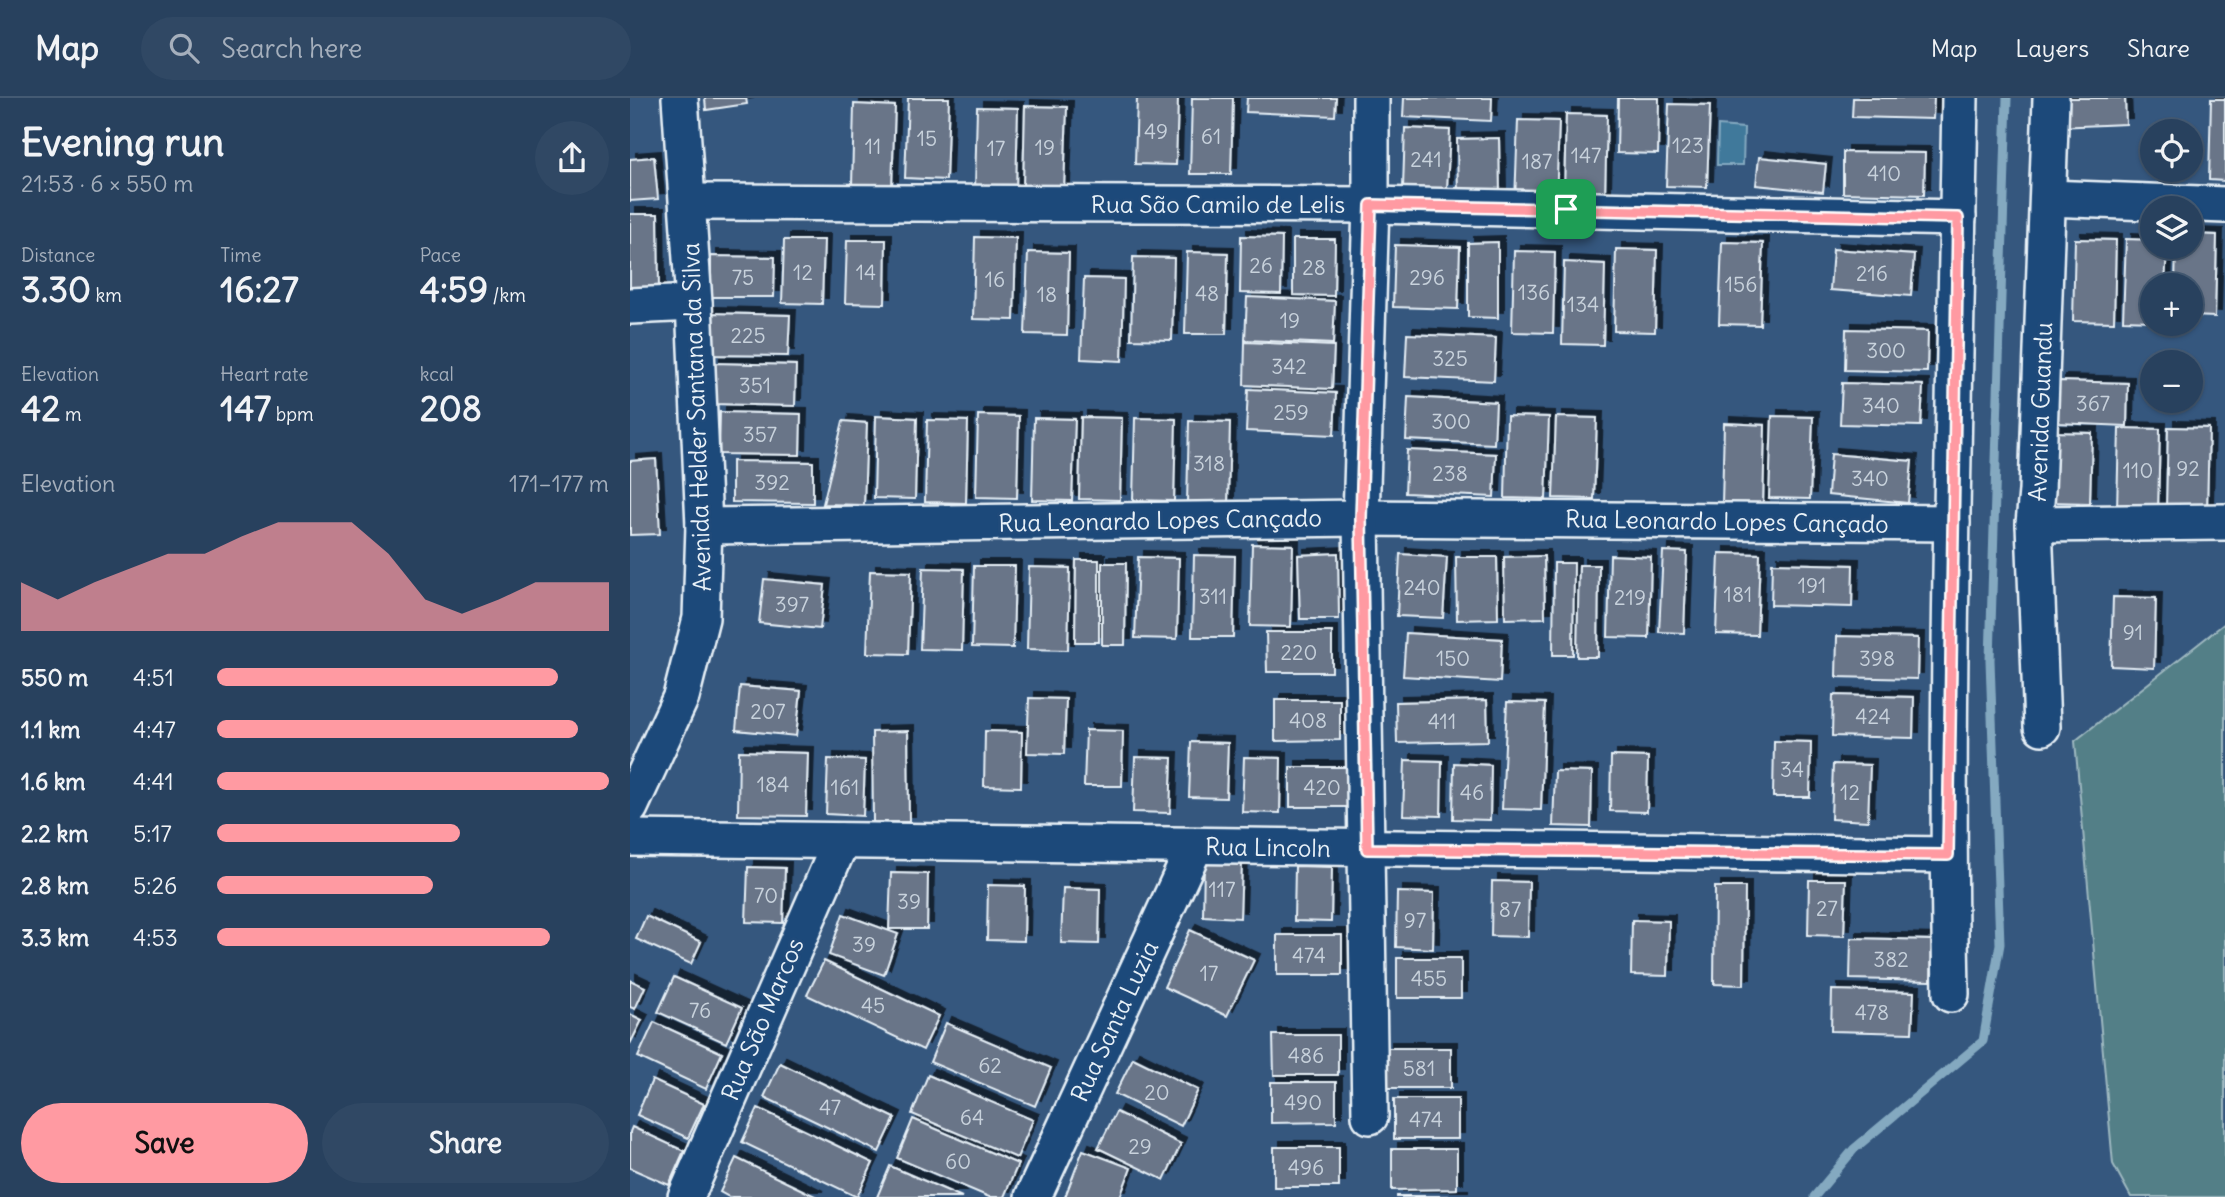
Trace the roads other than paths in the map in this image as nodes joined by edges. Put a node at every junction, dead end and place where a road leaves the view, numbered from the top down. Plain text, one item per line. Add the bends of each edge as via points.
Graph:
1 (680, 98) edge
2 (1371, 98) edge
3 (1960, 98) edge
4 (2051, 98) edge
5 (2048, 198) junction
6 (688, 202) junction
7 (1371, 205) junction
8 (2225, 205) edge
9 (1958, 218) junction
10 (694, 303) junction
11 (630, 306) edge
12 (1361, 518) junction
13 (2225, 522) edge
14 (1952, 523) junction
15 (2034, 524) junction
16 (704, 526) junction
17 (2042, 727) dead end
18 (630, 807) edge
19 (630, 838) edge
20 (841, 841) junction
21 (1195, 846) junction
22 (1367, 849) junction
23 (1948, 855) junction
24 (1951, 994) dead end
25 (1370, 1116) dead end
26 (686, 1197) edge
27 (1033, 1197) edge

1 - 6 street, Avenida Helder Santana da Silva
2 - 7 street
3 - 9 street
4 - 5 street, Avenida Guandu
5 - 8 street
5 - 15 street, Avenida Guandu
6 - 7 street, Rua São Camilo de Lelis
6 - 10 street, Avenida Helder Santana da Silva
7 - 9 street, Rua São Camilo de Lelis
7 - 12 street
9 - 14 street
10 - 11 street
10 - 16 street, Avenida Helder Santana da Silva
12 - 14 street, Rua Leonardo Lopes Cançado
12 - 16 street, Rua Leonardo Lopes Cançado
12 - 22 street
13 - 15 street
14 - 23 street
15 - 17 street, Avenida Guandu
16 - 18 street, Avenida Helder Santana da Silva via 701,618 681,697
19 - 20 street, Rua Lincoln
20 - 21 street, Rua Lincoln
20 - 26 street, Rua São Marcos
21 - 22 street, Rua Lincoln
21 - 27 street, Rua Santa Luzia
22 - 23 street, Rua Lincoln
22 - 25 street
23 - 24 street

